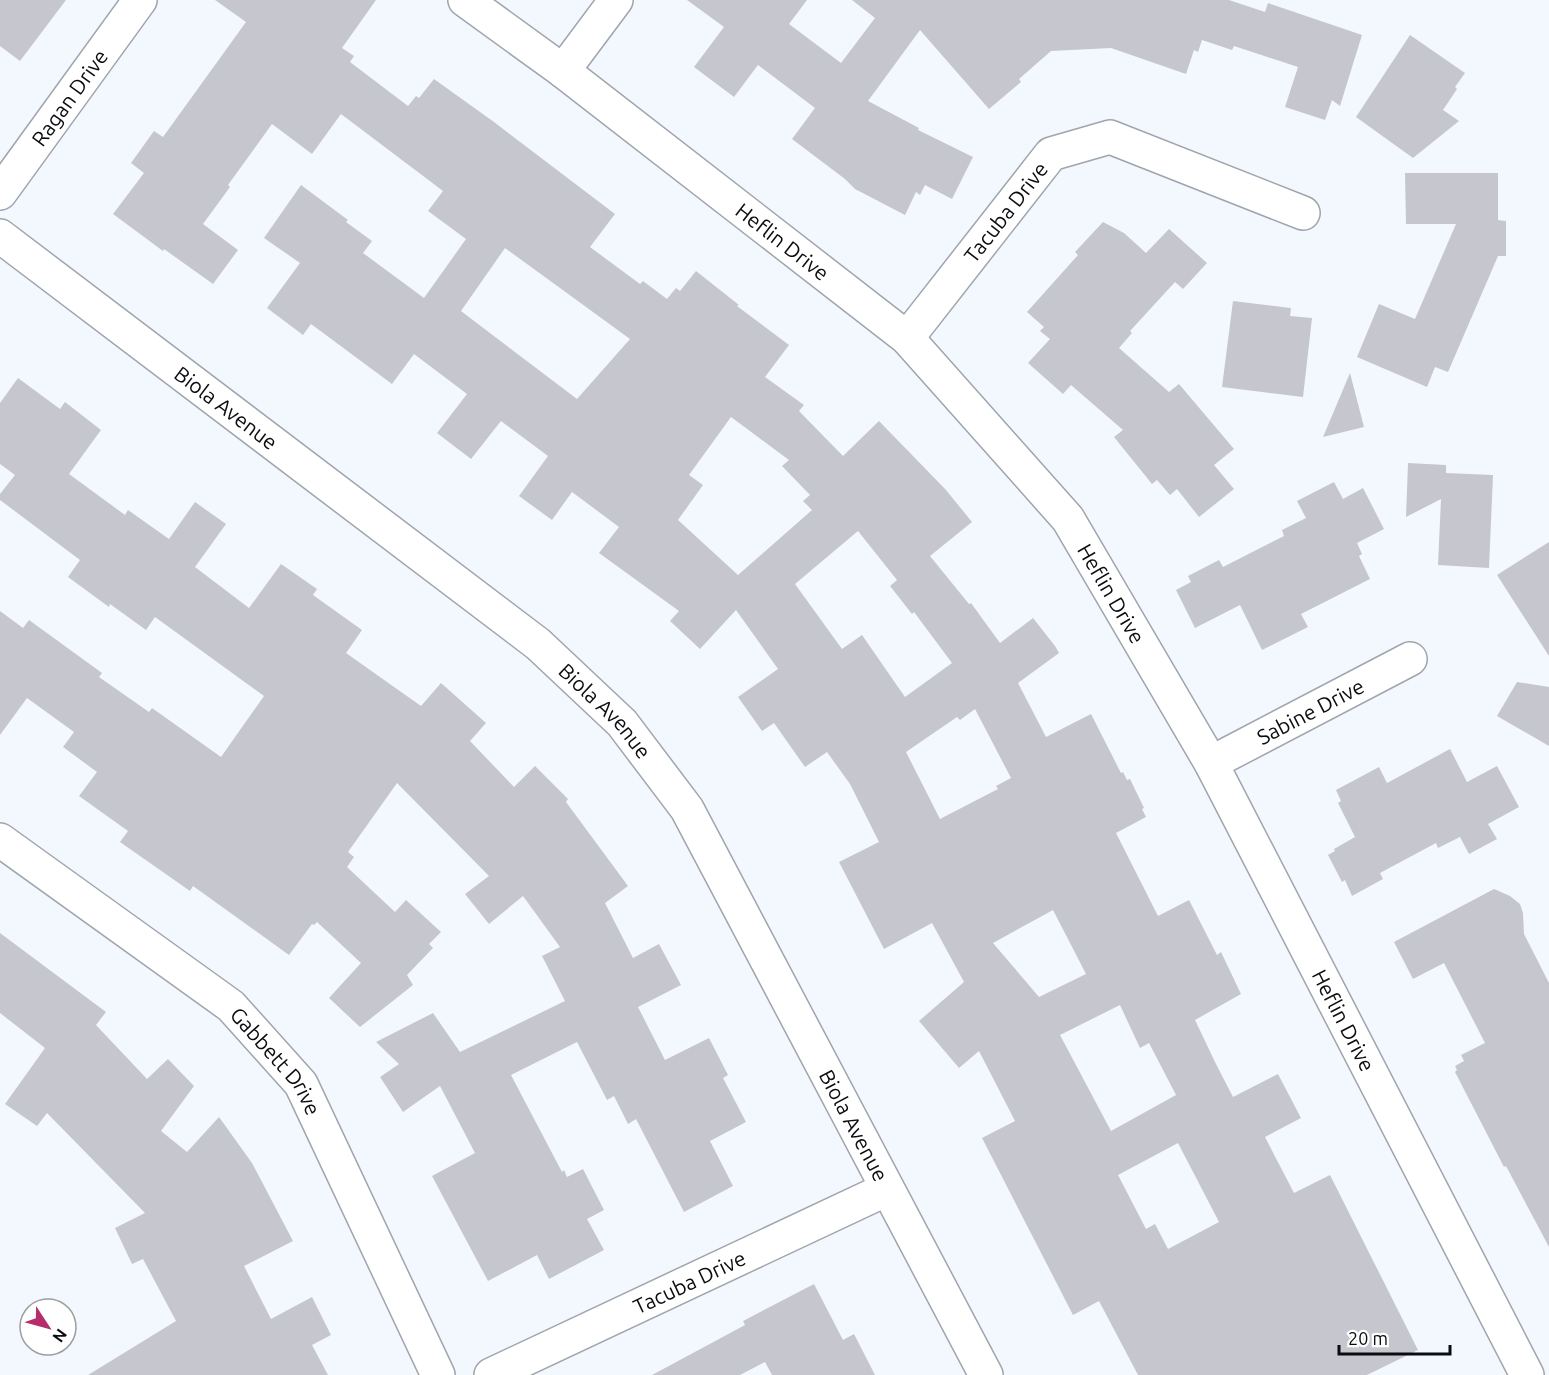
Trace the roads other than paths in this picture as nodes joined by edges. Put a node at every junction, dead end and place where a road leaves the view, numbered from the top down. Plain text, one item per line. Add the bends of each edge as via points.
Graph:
1 (140, 0) edge
2 (465, 0) edge
3 (616, 0) edge
4 (563, 71) junction
5 (0, 193) edge
6 (1303, 213) dead end
7 (0, 236) edge
8 (907, 338) junction
9 (1410, 659) dead end
10 (1211, 763) junction
11 (0, 840) edge
12 (887, 1189) junction
13 (438, 1375) edge
14 (491, 1375) edge
15 (986, 1375) edge
16 (1527, 1375) edge

1 - 5 street, Ragan Drive
2 - 4 street, Heflin Drive
3 - 4 street
4 - 8 street, Heflin Drive
6 - 8 street, Tacuba Drive via 1110,137 1051,154
7 - 12 street, Biola Avenue via 538,644 622,723 687,808
8 - 10 street, Heflin Drive via 1068,519
9 - 10 street, Sabine Drive
10 - 16 street, Heflin Drive
11 - 13 street, Gabbett Drive via 231,1006 301,1084
12 - 14 street, Tacuba Drive
12 - 15 street, Biola Avenue

